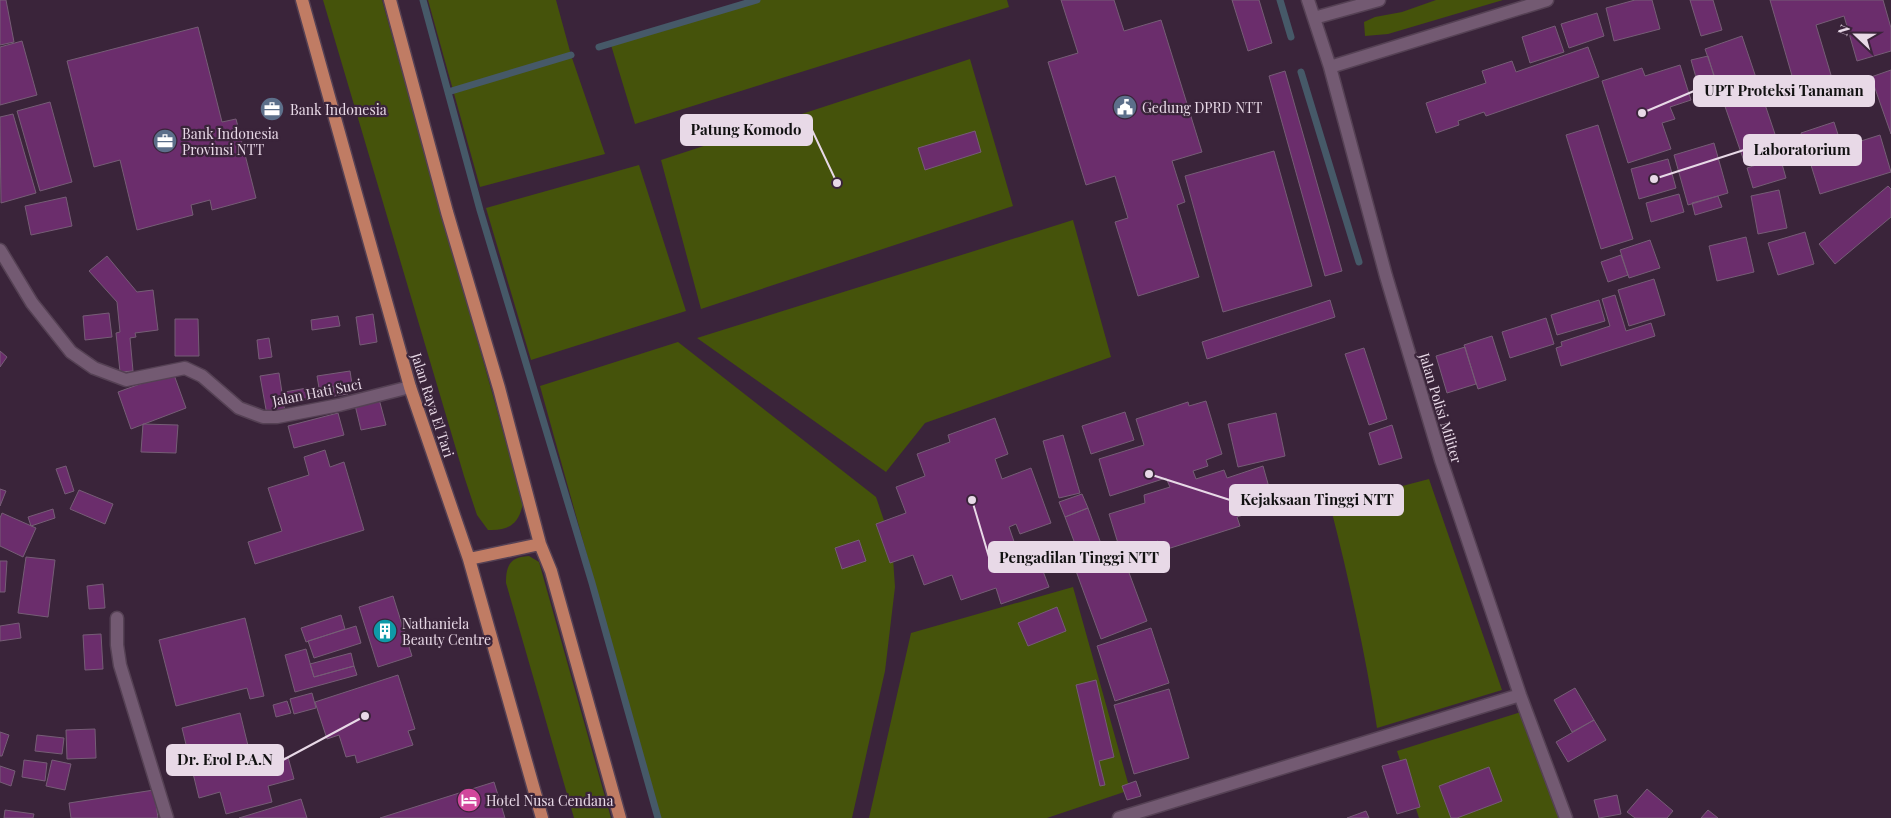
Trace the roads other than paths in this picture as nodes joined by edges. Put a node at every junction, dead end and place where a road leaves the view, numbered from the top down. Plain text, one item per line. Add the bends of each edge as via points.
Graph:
1 (302, 0) edge
2 (390, 0) edge
3 (1308, 0) edge
4 (1380, 0) edge
5 (1547, 0) edge
6 (1314, 18) junction
7 (1330, 67) junction
8 (0, 250) edge
9 (410, 387) junction
10 (540, 544) junction
11 (469, 560) junction
12 (117, 618) dead end
13 (1520, 695) junction
14 (167, 818) edge
15 (542, 818) edge
16 (620, 818) edge
17 (1119, 818) edge
18 (1566, 818) edge

1 - 9 main road, Jalan Raya El Tari
2 - 10 main road
3 - 6 street, Jalan Polisi Militer
4 - 6 street
5 - 7 street
6 - 7 street, Jalan Polisi Militer
7 - 13 street, Jalan Polisi Militer via 1418,385
8 - 9 street, Jalan Hati Suci via 32,303 71,352 94,368 126,380 185,368 202,376 239,408 263,417 288,416
9 - 11 main road, Jalan Raya El Tari
10 - 11 main road
10 - 16 main road
11 - 15 main road, Jalan Raya El Tari
12 - 14 street via 120,665
13 - 17 street
13 - 18 street, Jalan Polisi Militer

